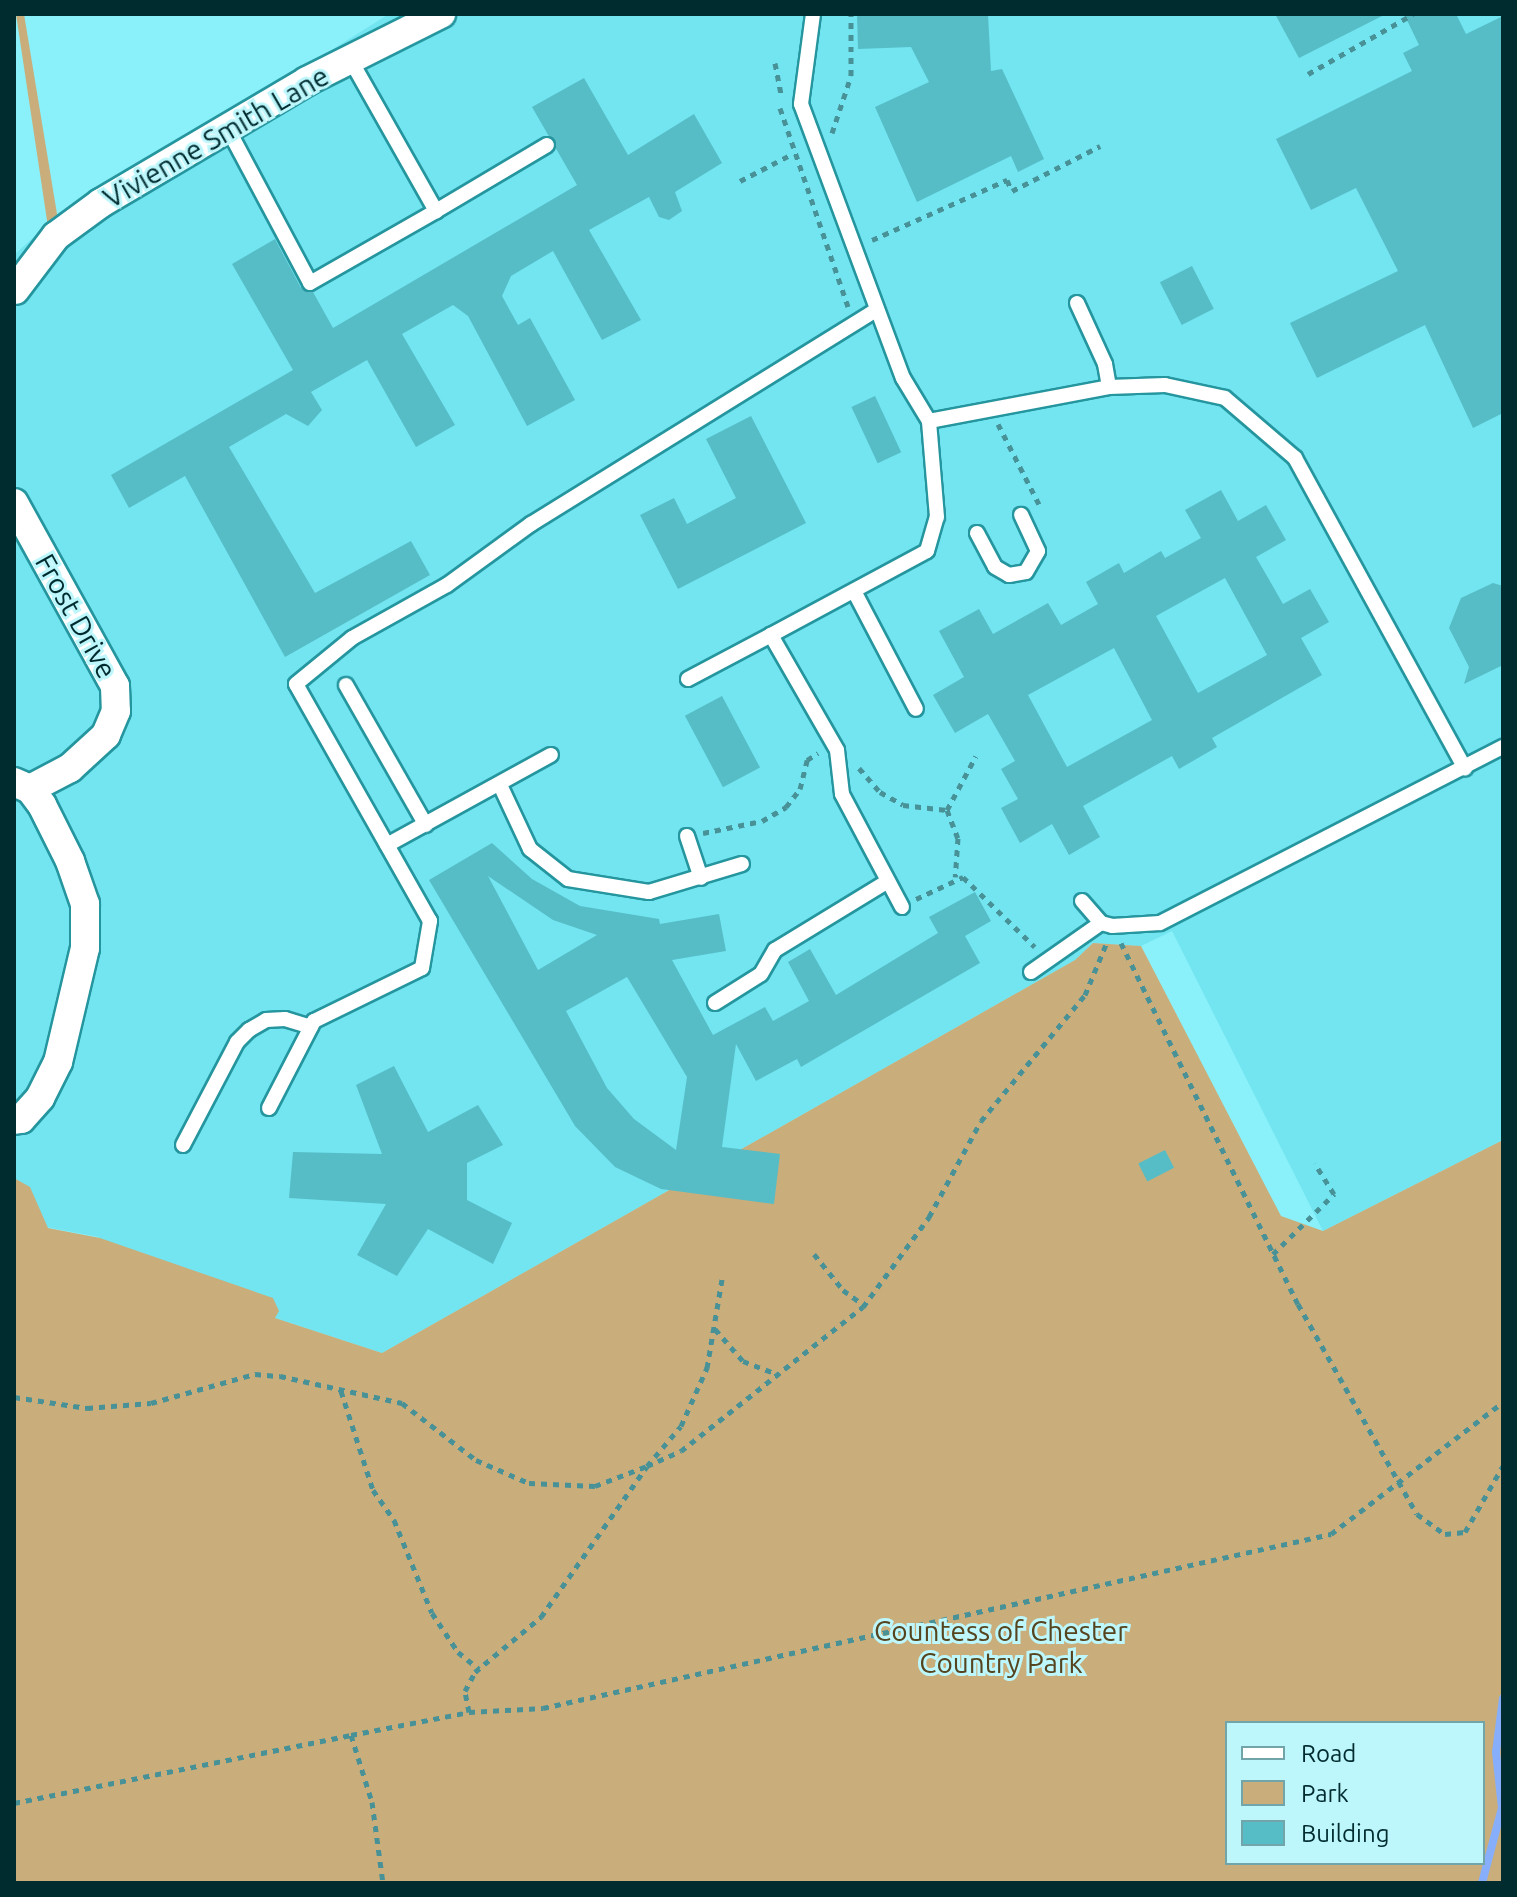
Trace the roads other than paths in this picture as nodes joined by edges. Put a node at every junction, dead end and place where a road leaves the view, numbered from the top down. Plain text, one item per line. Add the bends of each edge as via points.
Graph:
1 (441, 14) edge
2 (813, 14) edge
3 (350, 59) junction
4 (229, 131) junction
5 (547, 145) dead end
6 (436, 211) junction
7 (15, 290) edge
8 (1077, 303) dead end
9 (876, 310) junction
10 (1109, 387) junction
11 (929, 421) junction
12 (14, 503) edge
13 (1021, 515) dead end
14 (977, 533) dead end
15 (854, 591) junction
16 (771, 635) junction
17 (688, 679) dead end
18 (346, 685) dead end
19 (916, 709) dead end
20 (1503, 747) edge
21 (551, 755) dead end
22 (1465, 768) junction
23 (22, 785) edge
24 (500, 785) junction
25 (426, 825) junction
26 (687, 836) dead end
27 (387, 845) junction
28 (742, 864) dead end
29 (701, 878) junction
30 (888, 881) junction
31 (1082, 901) dead end
32 (902, 907) road end
33 (1107, 925) junction
34 (1031, 972) dead end
35 (715, 1003) dead end
36 (311, 1027) junction
37 (269, 1108) dead end
38 (14, 1120) edge
39 (183, 1145) dead end

1 - 3 street, Vivienne Smith Lane
2 - 9 lane via 801,104
3 - 4 street, Vivienne Smith Lane
3 - 6 lane
4 - 6 lane via 310,283
4 - 7 street, Vivienne Smith Lane via 74,221
5 - 6 lane
8 - 10 lane via 1105,364
9 - 11 lane via 915,404
9 - 27 lane via 531,524 447,585 352,638 296,684
10 - 11 lane
10 - 22 lane via 1165,385 1225,398 1295,458
11 - 15 lane via 937,517 927,551
12 - 23 street, Frost Drive via 115,686 116,711 106,735 70,768
13 - 14 lane via 1038,551 1026,572 1001,573
15 - 16 lane
15 - 19 lane
16 - 17 lane
16 - 30 lane via 837,750 842,794
18 - 25 lane
20 - 22 lane
21 - 24 lane
22 - 33 lane via 1160,923
23 - 38 street via 70,861 85,904 85,948 58,1062 40,1098
24 - 25 lane
24 - 29 lane via 530,849 568,879 649,892
25 - 27 lane
26 - 29 lane
27 - 36 lane via 430,921 422,968
28 - 29 lane
30 - 32 lane
30 - 35 lane via 775,950 761,974
31 - 33 lane
33 - 34 lane
36 - 37 lane
36 - 39 lane via 285,1019 266,1020 249,1030 237,1042

